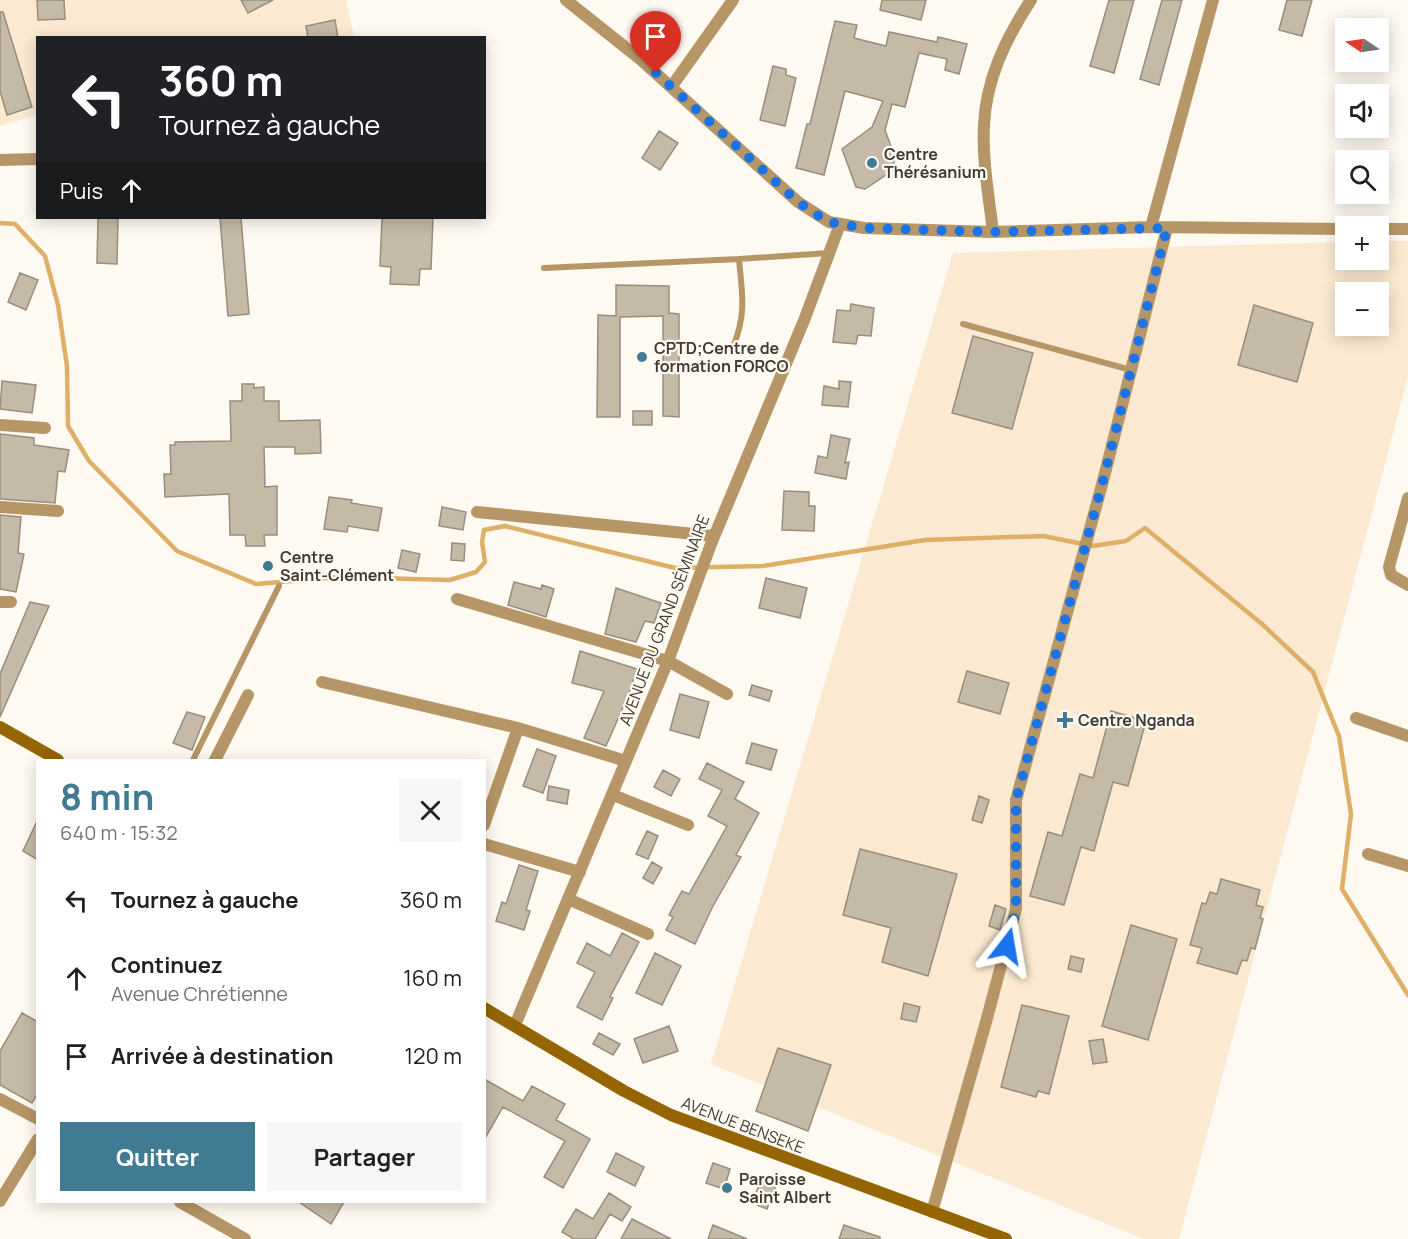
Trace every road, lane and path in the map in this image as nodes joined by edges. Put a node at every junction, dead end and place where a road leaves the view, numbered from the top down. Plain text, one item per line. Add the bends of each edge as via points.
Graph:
1 (733, 0) edge
2 (1031, 0) edge
3 (1213, 0) edge
4 (572, 2) edge
5 (672, 86) junction
6 (36, 159) edge
7 (0, 160) edge
8 (840, 224) junction
9 (1151, 227) junction
10 (1167, 228) junction
11 (1335, 229) edge
12 (1389, 229) edge
13 (1408, 229) edge
14 (993, 232) junction
15 (830, 252) junction
16 (740, 259) junction
17 (544, 268) dead end
18 (963, 324) dead end
19 (733, 347) dead end
20 (1131, 370) junction
21 (0, 425) edge
22 (45, 428) dead end
23 (1408, 498) edge
24 (0, 507) edge
25 (58, 511) dead end
26 (477, 512) dead end
27 (712, 540) junction
28 (1408, 585) edge
29 (279, 586) dead end
30 (457, 599) dead end
31 (668, 661) junction
32 (322, 682) dead end
33 (727, 694) dead end
34 (248, 695) dead end
35 (1356, 718) dead end
36 (0, 727) edge
37 (518, 729) junction
38 (1408, 736) edge
39 (56, 759) edge
40 (193, 759) edge
41 (216, 759) edge
42 (626, 761) junction
43 (613, 795) junction
44 (486, 819) edge
45 (688, 825) dead end
46 (486, 845) edge
47 (1368, 854) dead end
48 (1408, 866) edge
49 (580, 872) junction
50 (568, 899) junction
51 (648, 934) dead end
52 (486, 1009) edge
53 (515, 1025) junction
54 (0, 1099) edge
55 (36, 1118) edge
56 (36, 1142) edge
57 (0, 1201) edge
58 (182, 1203) edge
59 (932, 1212) junction
60 (244, 1239) edge
61 (1006, 1239) edge

1 - 5 street
2 - 14 street via 999,57 987,101 984,140
3 - 9 street
4 - 5 street
5 - 8 street via 798,202 828,222
6 - 7 street
8 - 14 street
8 - 15 street, AVENUE DU GRAND SÉMINAIRE
9 - 10 street
9 - 14 street
10 - 11 street
10 - 20 street
12 - 13 street
15 - 16 lane
15 - 27 street, AVENUE DU GRAND SÉMINAIRE
16 - 17 lane
16 - 19 lane via 744,312
18 - 20 lane
20 - 59 street via 1016,800 1017,896 1012,928
21 - 22 street
23 - 28 street via 1389,567 1392,575
24 - 25 street
26 - 27 street
27 - 31 street, AVENUE DU GRAND SÉMINAIRE
29 - 40 lane
30 - 31 street
31 - 33 street
31 - 42 street, AVENUE DU GRAND SÉMINAIRE
32 - 37 street
34 - 41 street
35 - 38 street
36 - 39 street
37 - 42 street
37 - 44 street
42 - 43 street, AVENUE DU GRAND SÉMINAIRE
43 - 45 street
43 - 49 street, AVENUE DU GRAND SÉMINAIRE
46 - 49 street
47 - 48 street
49 - 50 street, AVENUE DU GRAND SÉMINAIRE
50 - 51 street
50 - 53 street, AVENUE DU GRAND SÉMINAIRE
52 - 53 street, AVENUE BENSEKE
53 - 59 street, AVENUE BENSEKE via 670,1115
54 - 55 street
56 - 57 street
58 - 60 street
59 - 61 street, AVENUE BENSEKE

